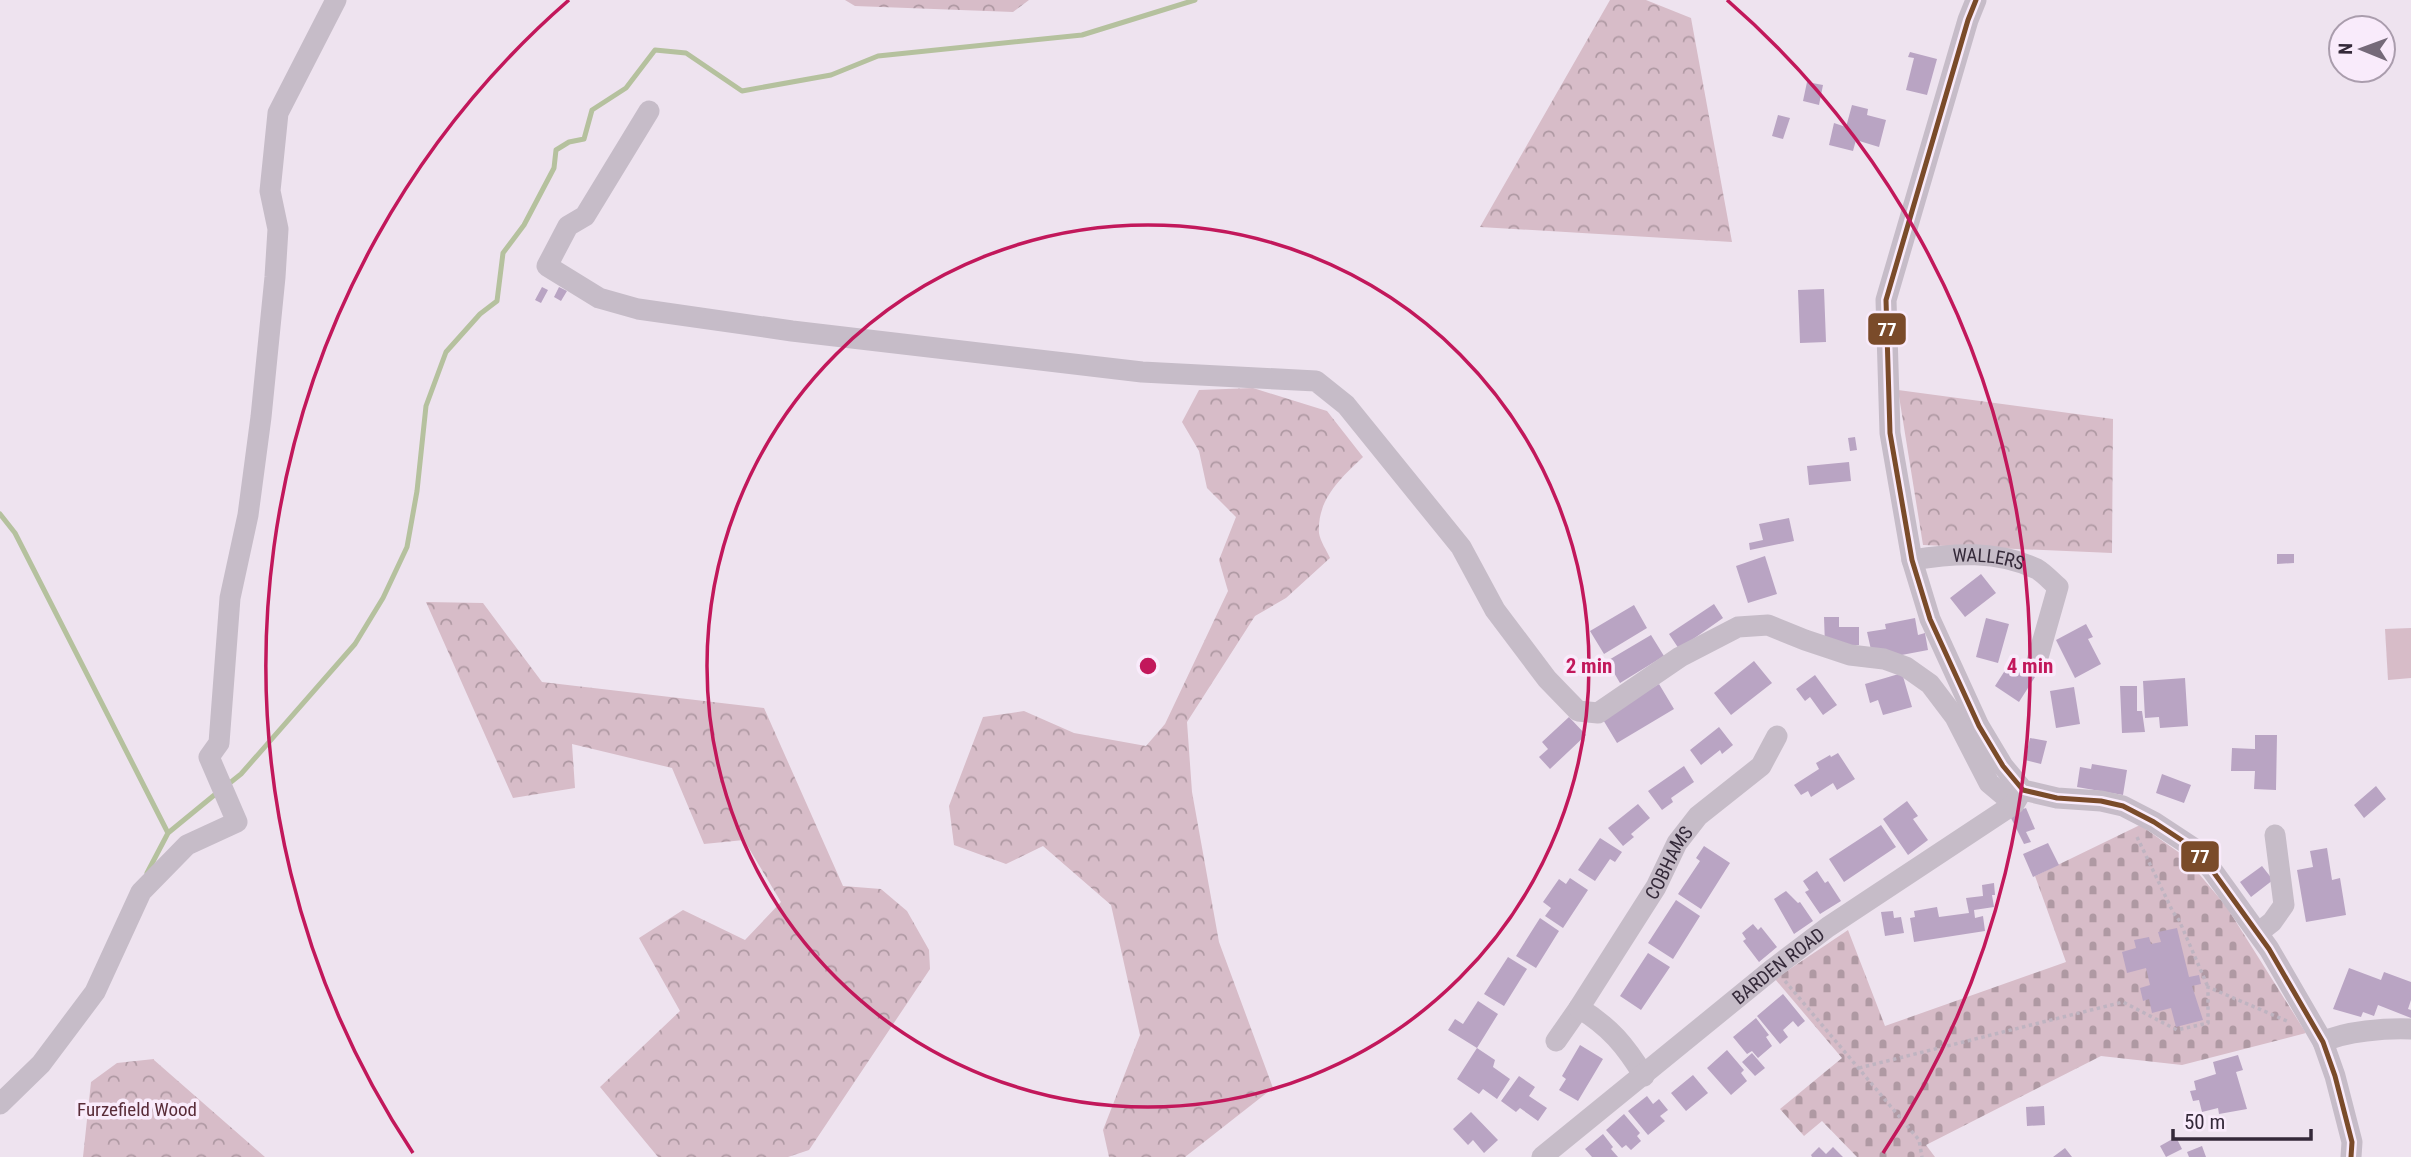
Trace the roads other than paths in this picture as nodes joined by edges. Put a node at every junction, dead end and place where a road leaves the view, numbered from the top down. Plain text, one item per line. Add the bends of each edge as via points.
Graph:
1 (336, 0) edge
2 (1976, 0) edge
3 (649, 111) dead end
4 (1912, 560) junction
5 (2037, 661) dead end
6 (1777, 736) dead end
7 (2019, 797) junction
8 (2275, 835) dead end
9 (2258, 933) junction
10 (1579, 1008) junction
11 (2411, 1029) edge
12 (1556, 1041) dead end
13 (2323, 1042) junction
14 (1644, 1076) junction
15 (0, 1104) edge
16 (1555, 1153) edge
17 (2351, 1157) edge

1 - 15 street via 278,113 270,191 278,229 261,417 248,515 230,598 219,743 209,757 237,822 187,845 141,892 95,992 41,1064
2 - 4 street via 1886,300 1890,433
3 - 7 street via 585,216 568,226 547,266 598,298 638,309 779,329 1142,372 1316,381 1346,405 1461,547 1495,610 1547,679 1578,711 1598,713 1680,657 1738,627 1768,625 1850,655 1906,667 1930,684 1955,717 1989,783
4 - 5 street, WALLERS via 1952,554 1994,556 2038,569 2058,587
4 - 7 street via 1958,684
6 - 10 street, COBHAMS via 1761,766 1698,816 1677,843 1656,887
7 - 9 street via 2102,801 2154,822 2192,847
7 - 14 street, BARDEN ROAD via 1828,927
8 - 9 street via 2284,905
9 - 13 street
10 - 12 street, COBHAMS
10 - 14 street via 1626,1045
11 - 13 street
13 - 17 street via 2352,1142
14 - 16 street, BARDEN ROAD

